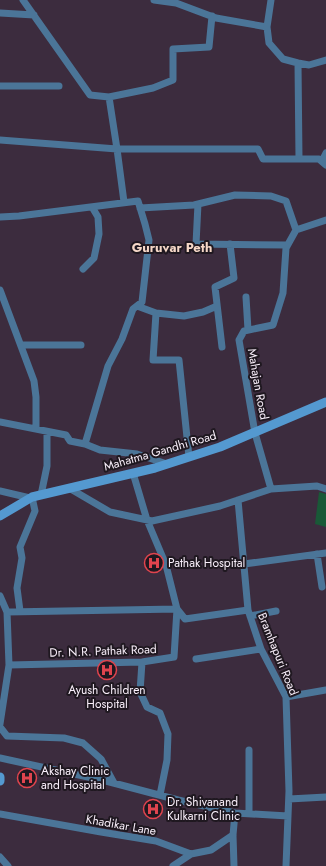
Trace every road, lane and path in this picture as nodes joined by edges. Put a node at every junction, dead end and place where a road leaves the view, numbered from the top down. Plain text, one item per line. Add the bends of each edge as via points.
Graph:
1 (23, 0) edge
2 (154, 0) edge
3 (271, 0) edge
4 (0, 13) edge
5 (34, 15) junction
6 (212, 16) junction
7 (267, 27) junction
8 (326, 60) edge
9 (298, 64) junction
10 (0, 86) edge
11 (59, 86) dead end
12 (109, 97) junction
13 (0, 140) edge
14 (117, 149) junction
15 (326, 153) edge
16 (299, 159) junction
17 (324, 163) edge
18 (124, 202) junction
19 (198, 204) junction
20 (92, 207) junction
21 (140, 208) junction
22 (0, 217) edge
23 (326, 220) edge
24 (296, 230) junction
25 (230, 244) junction
26 (287, 244) junction
27 (83, 269) dead end
28 (0, 290) edge
29 (246, 297) dead end
30 (137, 306) junction
31 (217, 306) junction
32 (156, 313) junction
33 (248, 330) junction
34 (21, 345) junction
35 (81, 345) dead end
36 (222, 347) dead end
37 (326, 402) edge
38 (0, 422) edge
39 (36, 429) junction
40 (47, 432) junction
41 (255, 433) junction
42 (85, 444) junction
43 (189, 457) junction
44 (168, 464) junction
45 (133, 473) junction
46 (69, 488) junction
47 (271, 489) junction
48 (326, 489) edge
49 (0, 491) edge
50 (34, 497) junction
51 (238, 500) junction
52 (0, 516) edge
53 (147, 520) junction
54 (326, 553) edge
55 (317, 554) junction
56 (244, 564) junction
57 (322, 587) dead end
58 (0, 596) edge
59 (177, 609) junction
60 (20, 611) junction
61 (276, 611) dead end
62 (7, 612) junction
63 (249, 613) junction
64 (261, 649) junction
65 (196, 659) dead end
66 (142, 662) junction
67 (9, 665) junction
68 (326, 690) edge
69 (286, 697) junction
70 (0, 724) edge
71 (0, 727) edge
72 (249, 750) dead end
73 (0, 758) edge
74 (0, 777) edge
75 (0, 781) edge
76 (114, 783) junction
77 (160, 795) junction
78 (326, 797) edge
79 (289, 799) junction
80 (235, 813) junction
81 (249, 813) junction
82 (0, 814) edge
83 (288, 816) junction
84 (233, 835) junction
85 (191, 854) junction
86 (0, 857) edge
87 (8, 866) edge
88 (172, 866) edge
89 (234, 866) edge
90 (286, 866) edge

1 - 5 street
2 - 6 street via 176,3
3 - 7 street
4 - 5 street
5 - 12 street via 90,95
6 - 7 street
6 - 12 street via 209,47 173,49 173,80 153,88
7 - 9 street via 269,43 283,59
8 - 9 street via 309,65
9 - 16 street
10 - 11 street
12 - 14 street
13 - 14 street
14 - 16 street via 258,149 263,159
14 - 18 street
15 - 17 street
16 - 17 street via 319,159
18 - 20 street
18 - 21 street via 138,201
19 - 21 street
19 - 24 street via 235,195 271,196 286,201
19 - 25 street via 196,244
20 - 22 street
20 - 27 street via 98,217 99,234 94,258
21 - 30 street via 149,240 142,302
23 - 24 street
24 - 26 street
25 - 26 street
25 - 31 street via 234,278 215,287
26 - 33 street via 283,293 273,325
28 - 34 street
29 - 33 street
30 - 32 street
30 - 42 street via 133,309 108,366
31 - 32 street via 184,316
31 - 36 street
32 - 43 street via 153,360 179,360
33 - 41 street, Mahajan Road via 244,330 239,340
34 - 35 street
34 - 39 street via 34,381
37 - 41 main road, Mahatma Gandhi Road
38 - 39 street
39 - 40 street
40 - 42 street via 66,435 70,441
40 - 50 street via 47,466
41 - 43 main road, Mahatma Gandhi Road via 220,448
41 - 47 street
42 - 44 street via 100,450 137,454
43 - 44 main road, Mahatma Gandhi Road
44 - 45 main road, Mahatma Gandhi Road
45 - 46 main road, Mahatma Gandhi Road
45 - 53 street, Dr. N.R. Pathak Road
46 - 50 main road, Mahatma Gandhi Road
46 - 53 street via 110,512
47 - 48 street via 317,486
47 - 51 street
49 - 50 street
50 - 52 main road, Mahatma Gandhi Road
50 - 60 street via 35,511 20,547 22,558 17,588
51 - 53 street via 152,521
51 - 56 street, Bramhapuri Road
53 - 59 street, Dr. N.R. Pathak Road via 166,565
54 - 55 street
55 - 56 street
55 - 57 street
56 - 63 street, Bramhapuri Road
58 - 62 street
59 - 60 street
59 - 63 street via 185,619
59 - 66 street, Dr. N.R. Pathak Road via 174,657
60 - 62 street
61 - 63 street
62 - 67 street
63 - 64 street, Bramhapuri Road
64 - 65 street
64 - 69 street, Bramhapuri Road
66 - 67 street, Dr. N.R. Pathak Road
66 - 77 street via 140,692 147,707 160,713 168,734 167,760
67 - 70 street
68 - 69 street
69 - 79 street, Bramhapuri Road
71 - 76 street via 7,736 64,738 83,743 101,759
72 - 81 street
73 - 76 street
74 - 75 main road
76 - 77 street
77 - 80 street
78 - 79 street
79 - 83 street, Bramhapuri Road
80 - 81 street
80 - 84 street
81 - 83 street
82 - 85 street, Khadikar Lane via 156,841
83 - 90 street, Bramhapuri Road
84 - 85 street via 211,850
84 - 89 street
85 - 88 street
86 - 87 street

